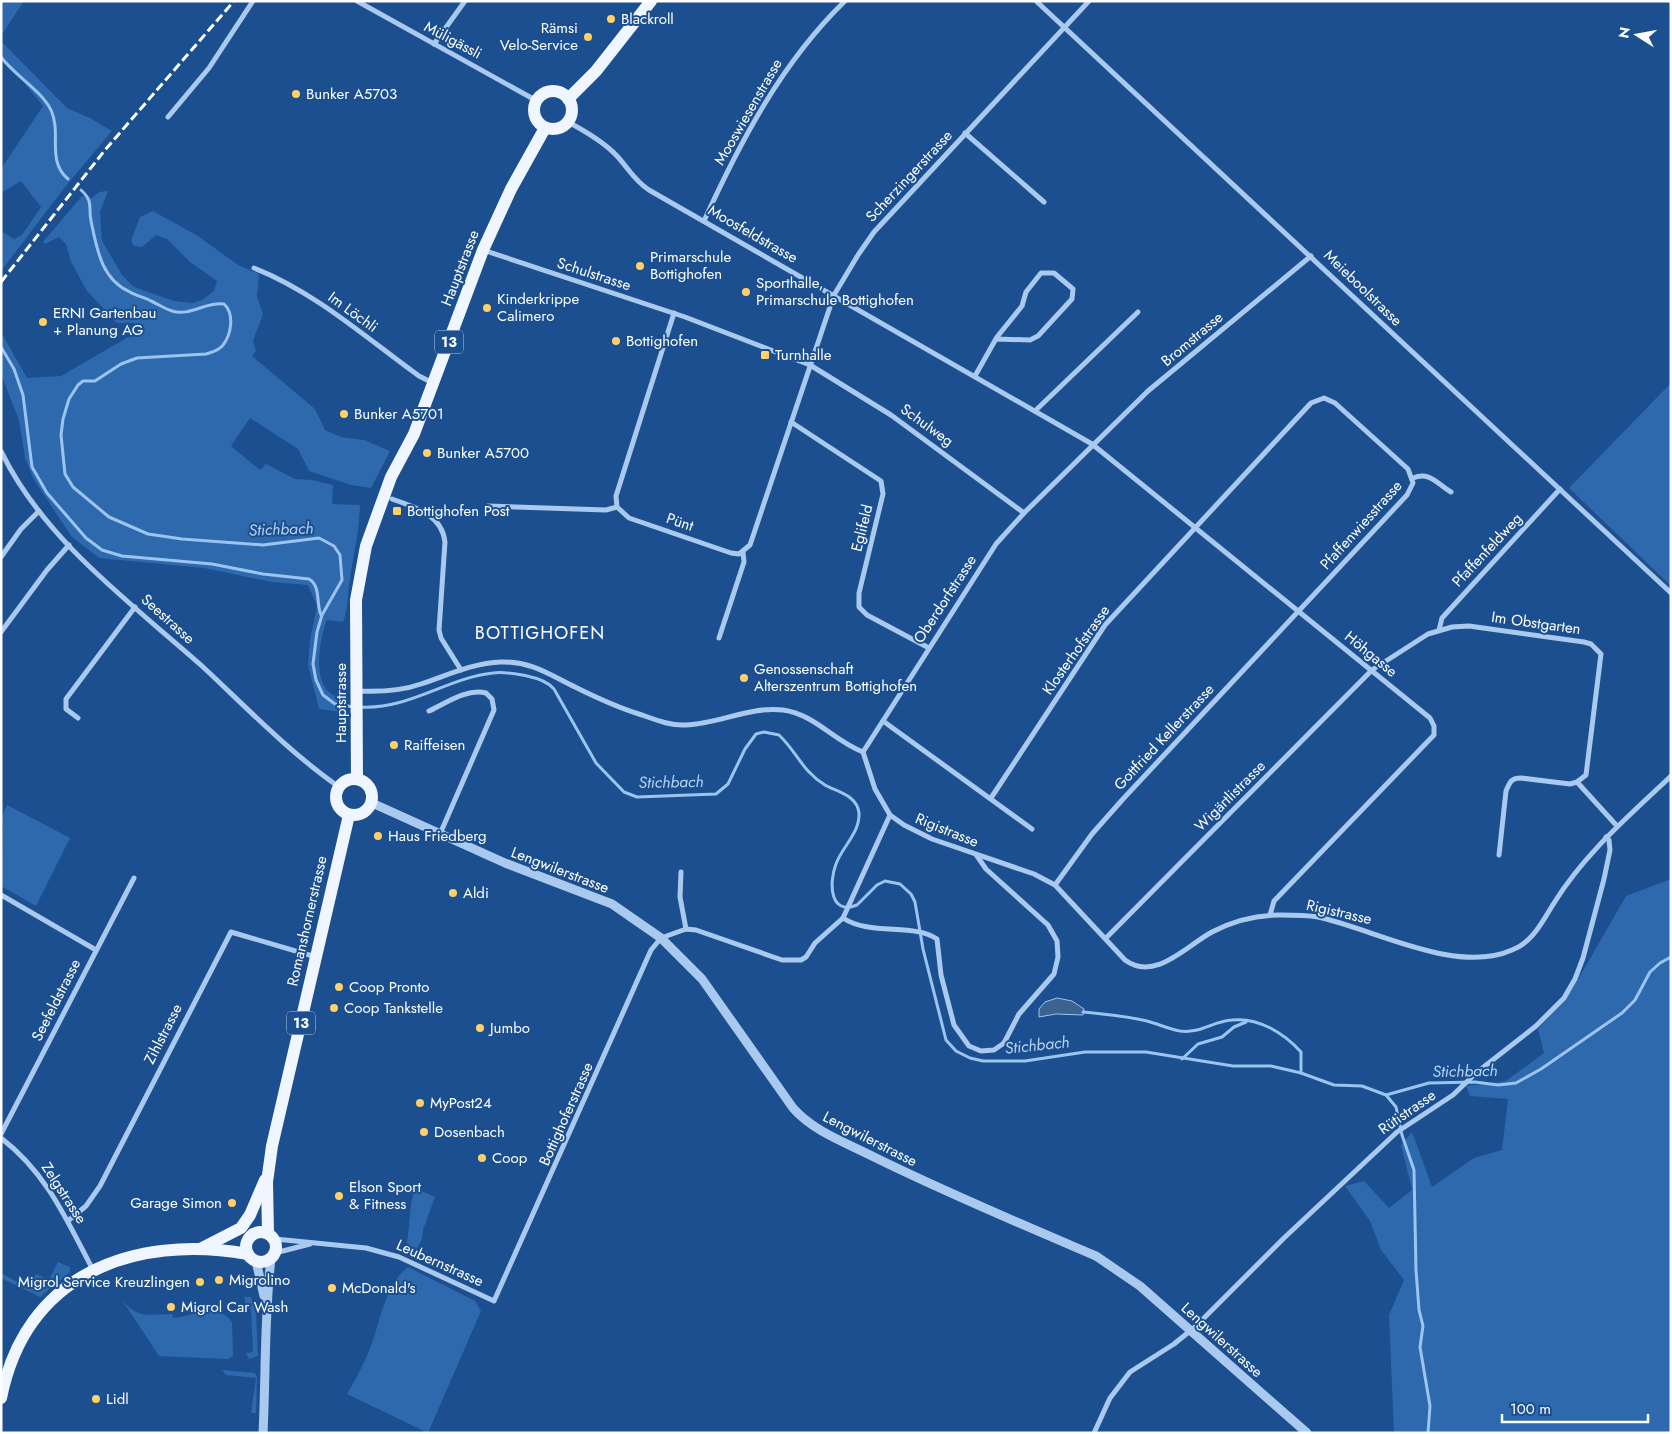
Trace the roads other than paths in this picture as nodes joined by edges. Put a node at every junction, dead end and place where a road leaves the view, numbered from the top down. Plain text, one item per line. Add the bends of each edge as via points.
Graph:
1 (254, 1) edge
2 (357, 1) edge
3 (465, 1) edge
4 (652, 1) edge
5 (845, 1) edge
6 (1036, 1) edge
7 (1089, 1) edge
8 (1064, 28) junction
9 (434, 44) junction
10 (568, 99) junction
11 (537, 101) junction
12 (168, 117) dead end
13 (568, 122) junction
14 (545, 128) junction
15 (965, 133) junction
16 (1044, 202) dead end
17 (704, 221) junction
18 (483, 250) junction
19 (1311, 256) junction
20 (254, 268) dead end
21 (834, 295) junction
22 (1138, 312) dead end
23 (674, 313) junction
24 (996, 339) junction
25 (810, 365) junction
26 (975, 376) junction
27 (434, 383) junction
28 (1035, 411) junction
29 (791, 422) junction
30 (1092, 444) junction
31 (1, 451) edge
32 (405, 454) junction
33 (1413, 478) junction
34 (1560, 489) junction
35 (1451, 492) dead end
36 (392, 499) junction
37 (488, 506) dead end
38 (616, 507) junction
39 (39, 510) junction
40 (1024, 513) junction
41 (1195, 527) junction
42 (69, 545) junction
43 (743, 552) junction
44 (1, 557) edge
45 (1671, 593) edge
46 (135, 607) junction
47 (1298, 612) junction
48 (357, 627) junction
49 (1439, 630) junction
50 (1, 632) edge
51 (719, 638) dead end
52 (929, 648) junction
53 (460, 670) junction
54 (1372, 670) junction
55 (357, 695) junction
56 (429, 711) dead end
57 (78, 718) dead end
58 (883, 721) junction
59 (863, 752) junction
60 (1671, 776) edge
61 (357, 779) junction
62 (1577, 782) junction
63 (339, 787) junction
64 (991, 798) junction
65 (372, 803) junction
66 (349, 815) junction
67 (890, 815) junction
68 (1618, 826) junction
69 (1032, 829) dead end
70 (440, 834) junction
71 (1606, 837) junction
72 (1499, 855) dead end
73 (977, 856) junction
74 (681, 872) dead end
75 (134, 878) dead end
76 (1055, 885) junction
77 (1, 895) edge
78 (1270, 915) junction
79 (843, 918) junction
80 (686, 929) junction
81 (661, 938) junction
82 (1106, 938) junction
83 (96, 950) junction
84 (316, 957) junction
85 (1, 1134) edge
86 (1, 1138) edge
87 (268, 1178) junction
88 (69, 1220) junction
89 (251, 1236) junction
90 (272, 1236) junction
91 (315, 1243) junction
92 (202, 1248) junction
93 (216, 1248) junction
94 (273, 1256) junction
95 (252, 1258) junction
96 (94, 1270) junction
97 (494, 1301) joint
98 (266, 1303) junction
99 (1190, 1329) junction
100 (1, 1398) edge
101 (263, 1433) edge
102 (1094, 1433) edge
103 (1307, 1433) edge

1 - 12 street via 209,68
2 - 9 street, Müligässli
3 - 9 street
4 - 10 main road via 596,71
5 - 17 street, Mooswiesenstrasse via 788,66
6 - 8 street, Meieboolstrasse
7 - 8 street
8 - 15 street, Scherzingerstrasse
8 - 19 street, Meieboolstrasse
9 - 11 street, Müligässli
10 - 11 main road via 552,92
10 - 13 main road via 572,113
11 - 14 main road via 536,119
13 - 14 main road via 560,128
13 - 17 street, Moosfeldstrasse via 608,148 644,187
14 - 18 main road, Hauptstrasse / 13
15 - 16 street
15 - 21 street, Scherzingerstrasse via 874,232
17 - 21 street, Moosfeldstrasse
18 - 23 street, Schulstrasse
18 - 27 main road, Hauptstrasse / 13
19 - 30 street, Bromstrasse via 1148,391
19 - 34 street, Meieboolstrasse
20 - 27 street, Im Löchli via 281,278 317,301 419,376
21 - 25 street, Scherzingerstrasse
21 - 26 street, Moosfeldstrasse
22 - 28 street
23 - 25 street, Schulstrasse
23 - 38 street via 616,496
24 - 24 street via 1022,306 1026,292 1041,273 1054,273 1070,286 1074,293 1072,299 1034,339
24 - 26 street
25 - 29 street
25 - 40 street, Schulweg via 891,414
26 - 28 street, Moosfeldstrasse
27 - 32 main road, Hauptstrasse / 13
28 - 30 street, Moosfeldstrasse
29 - 43 street via 750,545
29 - 52 street, Eglifeld via 881,481 883,494 859,608
30 - 40 street, Oberdorfstrasse
30 - 41 street, Höhgasse
31 - 39 street, Seestrasse
32 - 36 main road, Hauptstrasse / 13
32 - 48 main road, Hauptstrasse / 13 via 391,477 366,546 356,600
33 - 35 street via 1429,476
33 - 41 street, Pfaffenwiesstrasse via 1408,469 1335,402 1319,399 1311,403
33 - 47 street, Pfaffenwiesstrasse via 1407,495
34 - 45 street, Meieboolstrasse
34 - 49 street, Pfaffenfeldweg via 1442,618
36 - 48 main road, Hauptstrasse / 13 via 370,564
36 - 53 street via 435,518 442,531 445,542 439,630
37 - 38 street via 606,510
38 - 43 street, Pünt via 628,518 731,553
39 - 42 street, Seestrasse
39 - 44 street
40 - 52 street, Oberdorfstrasse via 996,544
41 - 47 street, Höhgasse
41 - 64 street, Klosterhofstrasse via 1105,625
42 - 46 street, Seestrasse
42 - 50 street
43 - 51 street via 744,562
46 - 57 street via 66,699 66,709
46 - 63 street, Seestrasse via 259,720
47 - 54 street, Höhgasse
47 - 76 street, Gottfried Kellerstrasse via 1098,827
48 - 55 main road, Hauptstrasse / 13
49 - 54 street, Im Obstgarten
49 - 62 street, Im Obstgarten via 1479,627 1584,642 1597,648 1601,663 1587,770
52 - 58 street, Oberdorfstrasse
53 - 55 street via 420,685
53 - 59 street via 501,662 527,664 602,700 678,725 699,724 760,710 790,711
54 - 78 street, Höhgasse via 1430,718 1434,735 1274,900
54 - 82 street, Wigärtlistrasse
55 - 61 main road, Hauptstrasse / 13
56 - 70 street via 476,692 486,693 494,705
58 - 59 street, Oberdorfstrasse
58 - 64 street
59 - 67 street via 874,789
60 - 68 street, Rigistrasse
61 - 63 main road via 347,780
61 - 65 main road via 371,789
62 - 68 street
62 - 72 street via 1521,778 1510,781
63 - 66 main road via 336,796 338,806
64 - 69 street
65 - 66 main road via 363,813
65 - 70 street, Lengwilerstrasse
66 - 84 main road, Romanshornerstrasse / 13
67 - 73 street, Rigistrasse via 904,825
67 - 79 street
68 - 71 street, Rigistrasse
70 - 81 street, Lengwilerstrasse via 612,904
71 - 78 street, Rigistrasse via 1580,864 1531,938 1522,946 1500,954 1456,956 1317,917
71 - 99 street, Rütistrasse via 1610,850 1604,880 1583,958 1564,998 1461,1089 1397,1132
73 - 76 street, Rigistrasse via 1034,874
73 - 79 street via 986,869 1048,925 1057,941 1054,974 1019,1014 1004,1043 994,1050 969,1046 961,1038 954,1024 941,975 939,944 934,937 861,927
74 - 80 street via 680,896
75 - 83 street, Seefeldstrasse
76 - 82 street, Rigistrasse
77 - 83 street
78 - 82 street, Rigistrasse via 1244,919 1212,932 1162,964 1151,967 1131,964
79 - 80 street via 815,943 806,957 790,961
80 - 81 street
81 - 97 street, Bottighoferstrasse via 651,950
81 - 99 street, Lengwilerstrasse via 702,979 793,1108 808,1122 918,1179 1096,1256 1140,1286
83 - 85 street, Seefeldstrasse
84 - 87 main road, Romanshornerstrasse / 13
84 - 88 street, Zihlstrasse via 231,932 100,1186 86,1206
86 - 88 street, Zelgstrasse via 39,1173
87 - 89 main road, Romanshornerstrasse / 13
87 - 90 main road, Romanshornerstrasse / 13
87 - 92 main road, 13 via 247,1222 235,1232
88 - 96 street, Zelgstrasse
89 - 90 main road, 13
89 - 93 main road, 13
89 - 95 main road, 13 via 246,1244
90 - 91 street, Leubernstrasse
90 - 94 main road, 13
91 - 94 street, Leubernstrasse
91 - 97 street, Leubernstrasse via 366,1248 399,1257
92 - 93 main road, 13
92 - 96 main road, 13 via 140,1253
93 - 95 main road, 13
94 - 95 main road, 13
94 - 98 street
95 - 98 street
96 - 100 main road, 13 via 58,1295 36,1319 12,1361
98 - 101 street
99 - 102 street, Rütistrasse via 1174,1344 1130,1372 1110,1398
99 - 103 street, Lengwilerstrasse

